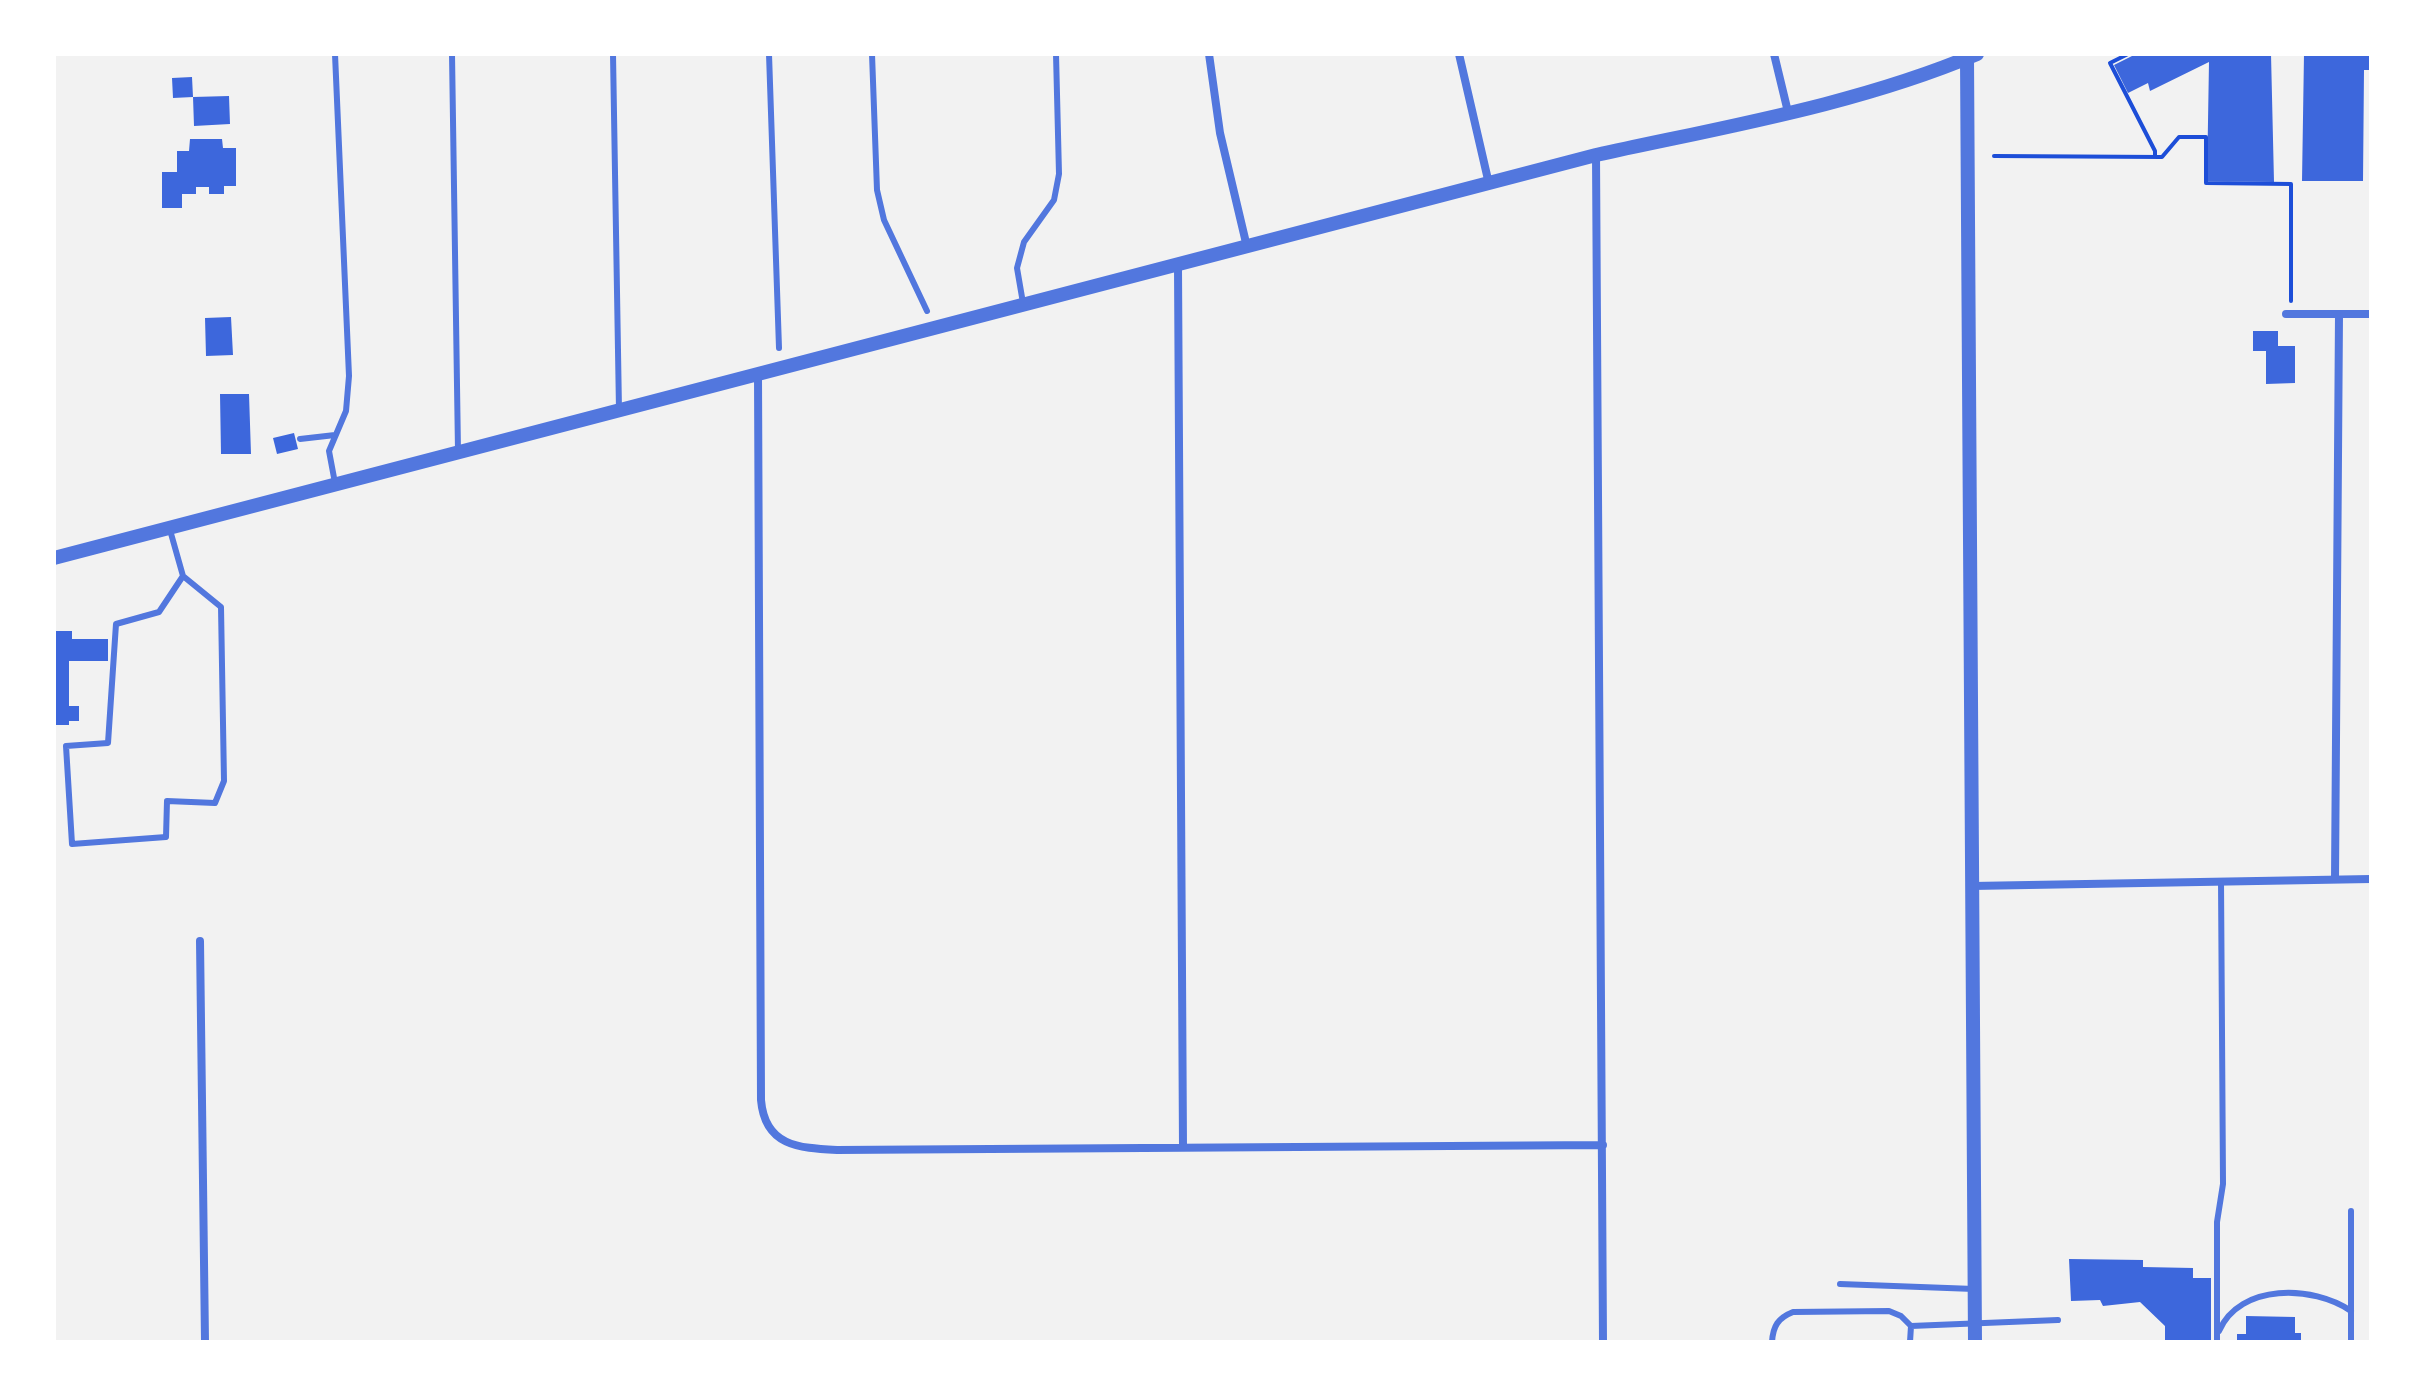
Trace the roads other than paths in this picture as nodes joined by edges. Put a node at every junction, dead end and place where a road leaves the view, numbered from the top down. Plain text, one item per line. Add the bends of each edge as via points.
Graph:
1 (335, 54) edge
2 (452, 54) edge
3 (613, 54) edge
4 (769, 54) edge
5 (872, 54) edge
6 (1056, 54) edge
7 (1209, 54) edge
8 (1459, 54) edge
9 (1774, 54) edge
10 (1972, 56) edge
11 (1788, 112) junction
12 (1596, 155) junction
13 (1489, 184) junction
14 (1247, 247) junction
15 (1178, 267) junction
16 (1024, 306) junction
17 (927, 311) dead end
18 (2286, 314) dead end
19 (2339, 314) junction
20 (2369, 314) dead end
21 (779, 348) dead end
22 (758, 375) junction
23 (619, 410) junction
24 (335, 435) junction
25 (300, 439) dead end
26 (458, 451) junction
27 (335, 483) junction
28 (169, 527) junction
29 (54, 558) edge
30 (183, 576) junction
31 (2335, 879) junction
32 (2371, 879) edge
33 (2221, 881) junction
34 (1972, 886) junction
35 (200, 941) dead end
36 (1603, 1145) junction
37 (1183, 1147) junction
38 (2351, 1211) dead end
39 (1840, 1284) dead end
40 (1974, 1289) junction
41 (2351, 1311) junction
42 (2058, 1320) dead end
43 (1975, 1324) junction
44 (1911, 1326) junction
45 (2217, 1338) edge
46 (205, 1342) edge
47 (1603, 1342) edge
48 (1772, 1342) edge
49 (1910, 1342) edge
50 (1975, 1342) edge
51 (2351, 1342) edge

1 - 24 lane via 349,376 346,411
2 - 26 lane
3 - 23 lane
4 - 21 lane
5 - 17 lane via 877,190 884,220
6 - 16 lane via 1059,174 1054,200 1020,255 1017,268
7 - 14 street via 1220,133
8 - 13 street
9 - 11 street
10 - 11 street via 1908,80
10 - 34 street
11 - 12 street
12 - 13 street
12 - 36 street
13 - 14 street
14 - 15 street
15 - 16 street
15 - 37 street
16 - 22 street
18 - 19 street
19 - 20 street
19 - 31 street
22 - 23 street
22 - 37 street via 762,1118 776,1137 812,1149
23 - 26 street
24 - 25 lane
24 - 27 lane via 329,451
26 - 27 street
27 - 28 street
28 - 29 street
28 - 30 lane
30 - 30 lane via 221,607 220,792 215,803 167,801 166,837 72,844 66,746 108,743 116,624 159,612
31 - 32 street
31 - 33 street
33 - 34 street
33 - 45 lane via 2223,1184 2217,1222
34 - 40 street
35 - 46 street
36 - 37 street
36 - 47 street
38 - 41 lane
39 - 40 lane
40 - 43 street
41 - 45 lane via 2330,1298 2252,1296 2232,1311
41 - 51 lane
42 - 43 lane
43 - 44 lane
43 - 50 street
44 - 48 lane via 1889,1311 1793,1312 1782,1316
44 - 49 lane

